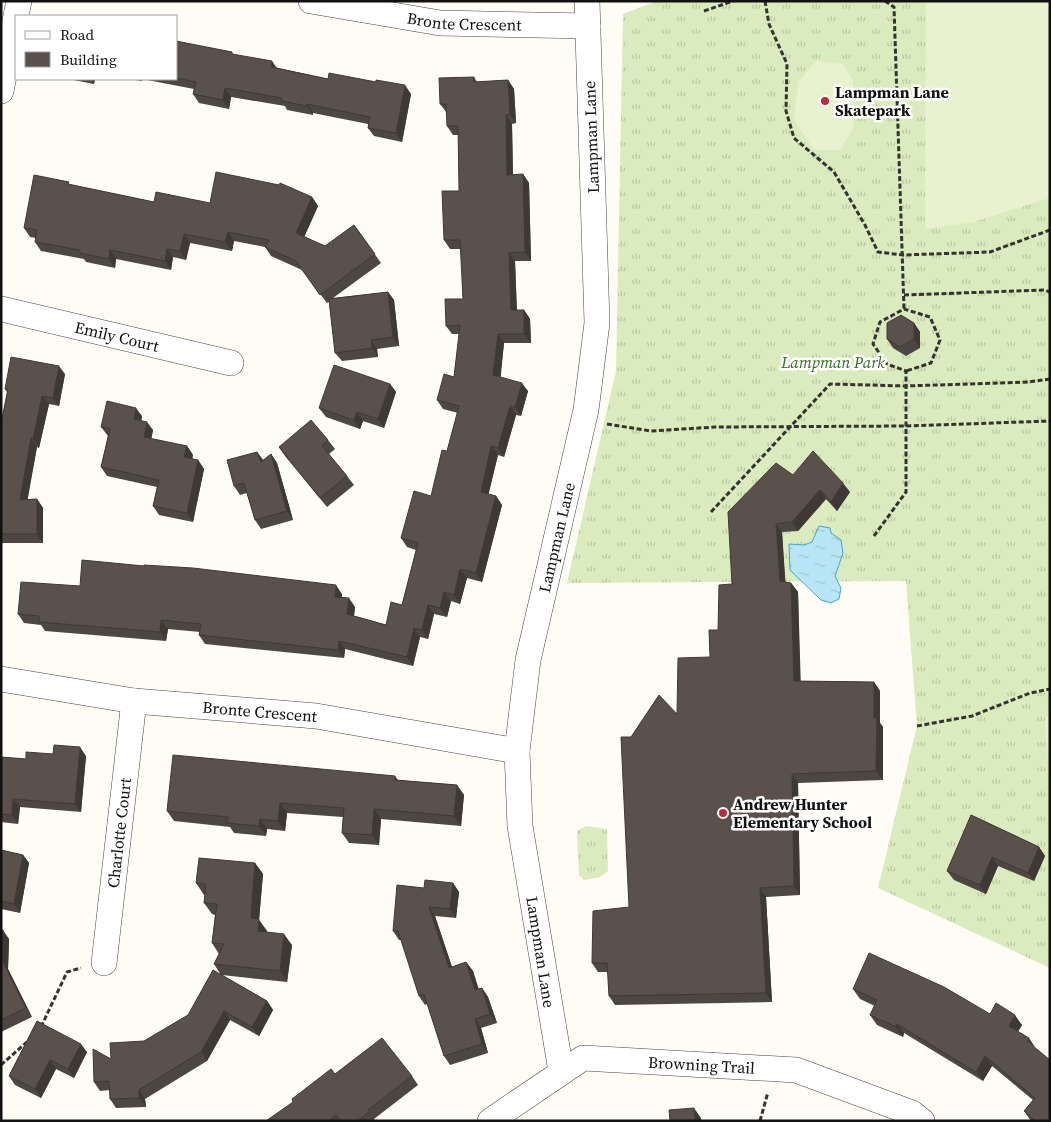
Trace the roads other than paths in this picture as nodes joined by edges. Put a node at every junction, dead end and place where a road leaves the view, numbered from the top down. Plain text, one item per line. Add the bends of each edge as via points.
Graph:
1 (19, 1) edge
2 (311, 1) edge
3 (587, 1) edge
4 (16, 15) edge
5 (15, 21) edge
6 (588, 26) junction
7 (1, 91) edge
8 (1, 309) edge
9 (231, 364) dead end
10 (1, 679) edge
11 (134, 701) junction
12 (517, 751) junction
13 (104, 963) road end
14 (561, 1071) junction
15 (490, 1121) edge
16 (922, 1121) edge

1 - 4 street
2 - 6 street, Bronte Crescent via 440,23
3 - 6 street, Lampman Lane
5 - 7 street
6 - 12 street, Lampman Lane via 597,323 584,421 528,660
8 - 9 street, Emily Court
10 - 11 street, Bronte Crescent
11 - 12 street, Bronte Crescent via 316,716
11 - 13 street, Charlotte Court
12 - 14 street, Lampman Lane via 520,826
14 - 15 street, Browning Trail
14 - 16 street, Browning Trail via 582,1058 796,1070 912,1114

